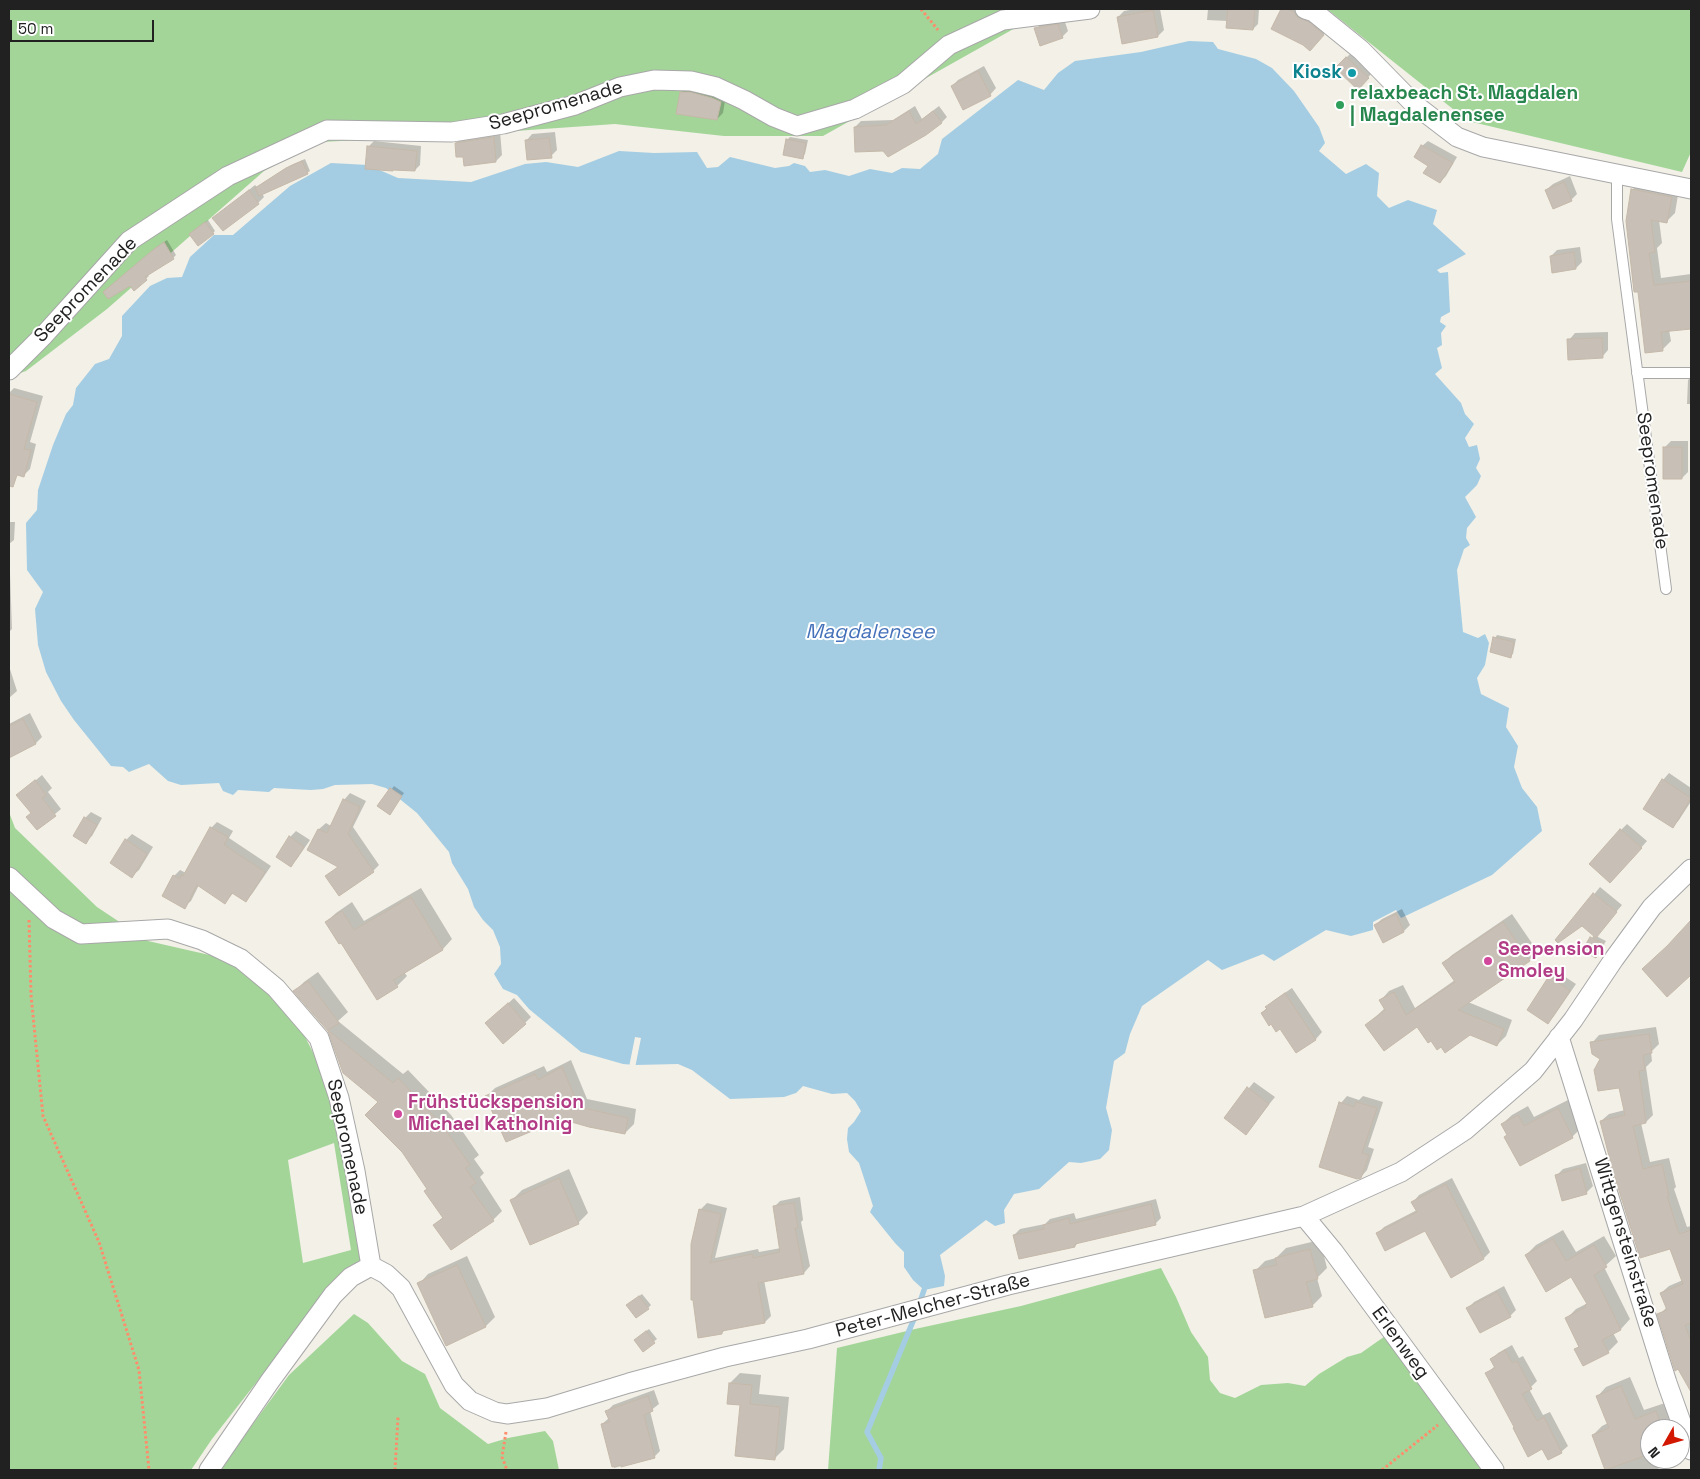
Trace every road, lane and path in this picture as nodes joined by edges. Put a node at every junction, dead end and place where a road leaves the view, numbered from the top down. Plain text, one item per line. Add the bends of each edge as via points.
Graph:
1 (921, 9) edge
2 (1090, 9) edge
3 (1306, 9) edge
4 (949, 45) junction
5 (1617, 174) junction
6 (1691, 189) edge
7 (9, 370) edge
8 (1638, 372) junction
9 (1691, 373) edge
10 (1666, 589) dead end
11 (1691, 869) edge
12 (9, 877) edge
13 (29, 897) junction
14 (1560, 1037) junction
15 (1304, 1216) junction
16 (370, 1266) junction
17 (507, 1414) junction
18 (1451, 1414) junction
19 (398, 1416) dead end
20 (1691, 1450) edge
21 (149, 1470) edge
22 (209, 1470) edge
23 (395, 1470) edge
24 (507, 1470) edge
25 (1382, 1470) edge
26 (1494, 1470) edge

1 - 4 path
2 - 4 street, Seepromenade via 1003,20
3 - 5 street via 1361,50 1414,104 1457,137 1483,147
4 - 7 street, Seepromenade via 903,84 855,109 797,126 716,87 691,81 654,80 620,87 575,105 502,124 452,132 327,130 228,176 129,241
5 - 6 street
5 - 8 lane, Seepromenade via 1617,219
8 - 9 lane
8 - 10 lane, Seepromenade
11 - 14 street, Peter-Melcher-Straße via 1652,907
12 - 13 street, Seepromenade
13 - 16 street, Seepromenade via 54,919 81,934 168,929 202,940 241,959 276,988 319,1038 336,1089 355,1170
13 - 21 path via 31,995 43,1116 99,1242 139,1370
14 - 15 street, Peter-Melcher-Straße via 1533,1071 1465,1130 1401,1172
14 - 20 street, Wittgensteinstraße via 1667,1383
15 - 17 street, Peter-Melcher-Straße via 1008,1284 808,1340 725,1357 547,1408
15 - 18 street, Erlenweg
16 - 17 street, Peter-Melcher-Straße via 386,1274 401,1288 454,1385 470,1401
16 - 22 street via 351,1276 333,1295
17 - 24 path via 502,1458
18 - 25 path
18 - 26 street, Erlenweg
19 - 23 path

